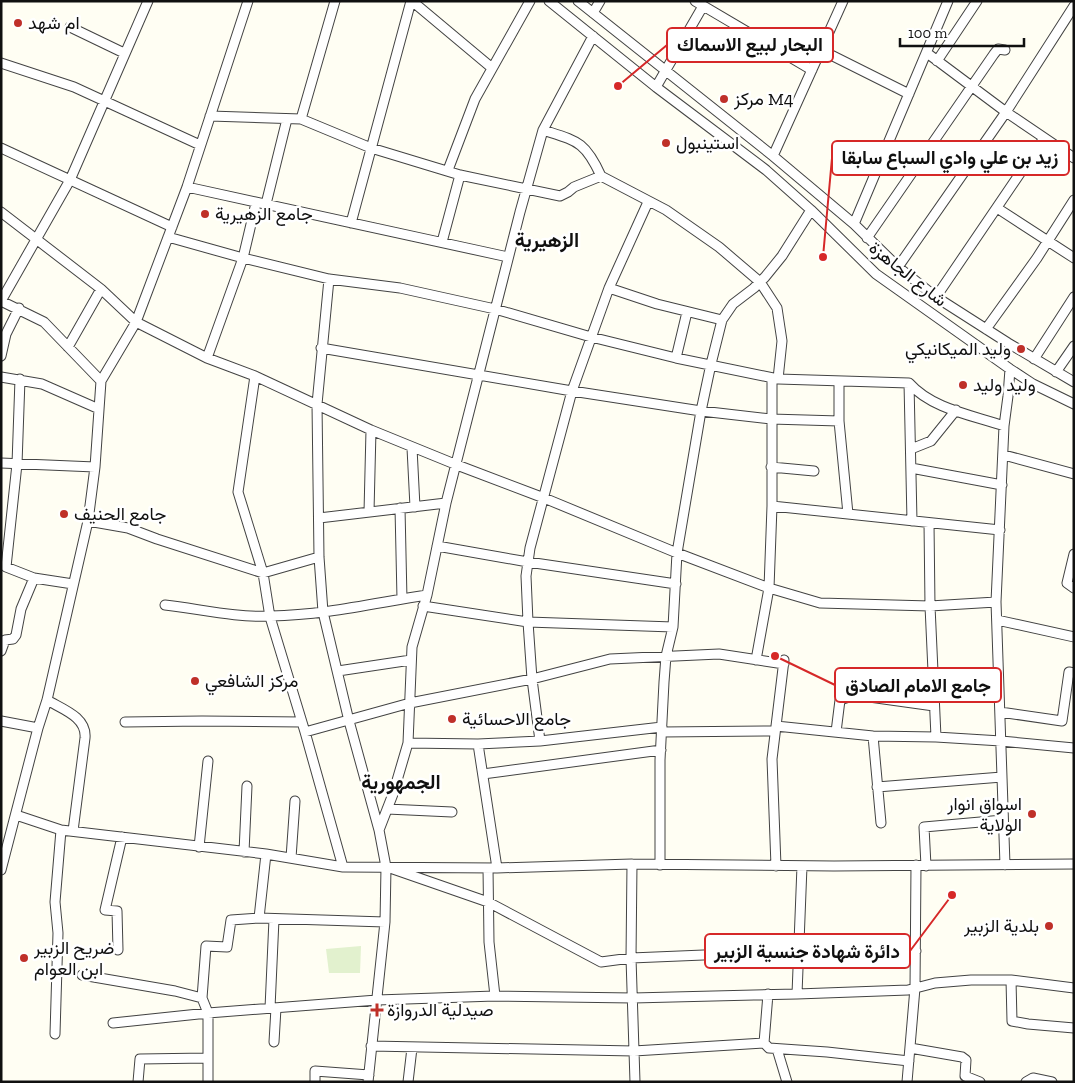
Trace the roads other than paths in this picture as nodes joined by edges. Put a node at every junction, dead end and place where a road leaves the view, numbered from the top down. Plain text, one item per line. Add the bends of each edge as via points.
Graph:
1 (148, 1) edge
2 (248, 1) edge
3 (335, 1) edge
4 (412, 1) edge
5 (530, 1) edge
6 (549, 1) edge
7 (578, 1) edge
8 (600, 1) edge
9 (843, 1) edge
10 (948, 1) edge
11 (977, 1) edge
12 (699, 4) edge
13 (1074, 6) edge
14 (593, 13) junction
15 (70, 27) dead end
16 (593, 36) junction
17 (821, 50) junction
18 (1005, 50) dead end
19 (927, 53) junction
20 (124, 54) junction
21 (937, 61) junction
22 (1, 63) edge
23 (492, 68) junction
24 (812, 70) junction
25 (666, 72) junction
26 (656, 87) junction
27 (972, 87) junction
28 (909, 94) junction
29 (103, 100) junction
30 (1006, 112) junction
31 (210, 116) junction
32 (288, 119) junction
33 (301, 119) junction
34 (543, 130) junction
35 (1044, 138) junction
36 (200, 144) junction
37 (1, 148) edge
38 (371, 148) junction
39 (773, 156) junction
40 (1074, 158) edge
41 (448, 170) junction
42 (460, 175) junction
43 (601, 176) junction
44 (70, 180) junction
45 (187, 186) junction
46 (526, 189) junction
47 (1074, 200) edge
48 (648, 202) junction
49 (261, 204) junction
50 (997, 208) junction
51 (811, 210) junction
52 (1, 212) edge
53 (351, 223) junction
54 (854, 224) junction
55 (172, 227) junction
56 (168, 236) junction
57 (867, 238) junction
58 (36, 240) junction
59 (1047, 241) junction
60 (442, 242) junction
61 (508, 257) junction
62 (243, 258) junction
63 (1074, 258) edge
64 (898, 267) junction
65 (329, 279) junction
66 (760, 282) junction
67 (609, 288) junction
68 (101, 290) junction
69 (936, 297) junction
70 (1074, 297) edge
71 (1, 301) edge
72 (951, 306) junction
73 (18, 308) junction
74 (495, 309) junction
75 (687, 312) junction
76 (722, 320) junction
77 (942, 320) junction
78 (136, 322) junction
79 (986, 329) junction
80 (591, 338) junction
81 (1074, 346) edge
82 (68, 347) junction
83 (321, 348) junction
84 (1, 356) edge
85 (207, 358) junction
86 (676, 358) junction
87 (1034, 359) junction
88 (711, 364) junction
89 (1010, 369) junction
90 (1056, 372) junction
91 (479, 375) junction
92 (255, 376) junction
93 (1, 377) edge
94 (775, 378) junction
95 (20, 379) junction
96 (101, 381) junction
97 (839, 381) junction
98 (1074, 382) edge
99 (909, 383) junction
100 (572, 391) junction
101 (317, 404) junction
102 (1074, 404) edge
103 (99, 409) junction
104 (956, 410) junction
105 (701, 411) junction
106 (771, 419) junction
107 (838, 421) junction
108 (1004, 426) junction
109 (370, 430) junction
110 (412, 448) junction
111 (911, 449) junction
112 (1004, 455) junction
113 (1, 463) edge
114 (17, 464) junction
115 (457, 465) junction
116 (95, 467) junction
117 (771, 467) junction
118 (911, 468) junction
119 (814, 471) dead end
120 (1074, 474) edge
121 (1002, 485) junction
122 (544, 498) junction
123 (446, 503) junction
124 (772, 506) junction
125 (415, 507) junction
126 (400, 508) junction
127 (368, 512) junction
128 (848, 514) junction
129 (319, 518) junction
130 (88, 521) junction
131 (912, 521) junction
132 (929, 523) junction
133 (1000, 530) junction
134 (437, 546) junction
135 (677, 553) junction
136 (1074, 554) edge
137 (319, 557) junction
138 (528, 562) junction
139 (263, 573) junction
140 (34, 578) junction
141 (73, 584) junction
142 (676, 584) junction
143 (769, 588) junction
144 (1074, 588) edge
145 (426, 595) junction
146 (402, 599) junction
147 (996, 602) junction
148 (165, 605) dead end
149 (423, 606) junction
150 (930, 606) junction
151 (323, 612) junction
152 (270, 617) junction
153 (997, 620) junction
154 (528, 622) junction
155 (672, 627) junction
156 (1074, 637) edge
157 (1, 651) edge
158 (666, 656) junction
159 (411, 660) junction
160 (756, 660) junction
161 (338, 672) junction
162 (1074, 673) edge
163 (532, 679) junction
164 (47, 700) junction
165 (410, 703) junction
166 (934, 706) junction
167 (1000, 712) junction
168 (1, 721) edge
169 (349, 721) junction
170 (125, 722) dead end
171 (302, 722) junction
172 (38, 728) junction
173 (776, 729) junction
174 (662, 730) junction
175 (305, 732) junction
176 (836, 732) junction
177 (873, 736) junction
178 (936, 737) junction
179 (540, 741) junction
180 (1001, 741) junction
181 (408, 743) junction
182 (478, 744) junction
183 (1074, 748) edge
184 (661, 750) junction
185 (208, 761) dead end
186 (483, 774) junction
187 (1002, 777) junction
188 (247, 786) dead end
189 (877, 787) junction
190 (295, 801) dead end
191 (387, 809) junction
192 (452, 812) dead end
193 (16, 815) junction
194 (1003, 820) junction
195 (881, 823) dead end
196 (61, 830) junction
197 (380, 830) junction
198 (73, 832) junction
199 (122, 838) junction
200 (199, 847) junction
201 (244, 852) junction
202 (266, 854) junction
203 (1074, 854) edge
204 (291, 858) junction
205 (632, 864) junction
206 (1072, 864) edge
207 (660, 865) junction
208 (916, 865) junction
209 (1004, 865) junction
210 (776, 866) junction
211 (802, 866) junction
212 (926, 866) junction
213 (343, 867) junction
214 (386, 867) junction
215 (492, 868) junction
216 (1, 870) edge
217 (488, 902) junction
218 (259, 918) junction
219 (274, 919) junction
220 (386, 922) junction
221 (118, 950) dead end
222 (798, 951) junction
223 (916, 951) junction
224 (631, 958) junction
225 (82, 975) dead end
226 (1012, 980) junction
227 (915, 988) junction
228 (1074, 988) edge
229 (768, 994) junction
230 (797, 994) junction
231 (495, 996) junction
232 (202, 998) junction
233 (632, 998) junction
234 (377, 1000) junction
235 (273, 1008) junction
236 (208, 1013) junction
237 (113, 1023) dead end
238 (1074, 1028) edge
239 (55, 1034) dead end
240 (274, 1042) dead end
241 (764, 1043) junction
242 (371, 1046) junction
243 (412, 1048) junction
244 (910, 1048) junction
245 (777, 1049) junction
246 (634, 1051) junction
247 (208, 1058) junction
248 (909, 1061) junction
249 (369, 1078) edge
250 (138, 1082) edge
251 (208, 1082) edge
252 (315, 1082) edge
253 (408, 1082) edge
254 (635, 1082) edge
255 (787, 1082) edge
256 (907, 1082) edge
257 (980, 1082) edge
258 (1026, 1082) edge
259 (1052, 1082) edge

1 - 20 street
2 - 31 street
3 - 33 street
4 - 23 street
4 - 38 street
5 - 23 street
6 - 16 street, شارع الجاهزة
7 - 14 street, شارع الجاهزة
8 - 14 street
9 - 17 street
10 - 19 street
11 - 21 street
12 - 24 street
12 - 25 street
13 - 30 street
14 - 25 street, شارع الجاهزة
15 - 20 street
16 - 26 street, شارع الجاهزة
16 - 34 street
17 - 24 street
17 - 28 street
18 - 27 street via 998,49
19 - 21 street
19 - 28 street
20 - 29 street
21 - 27 street
22 - 29 street
23 - 41 street via 475,99
24 - 39 street
25 - 26 street
25 - 39 street, شارع الجاهزة
26 - 51 street, شارع الجاهزة via 766,170
27 - 30 street
27 - 57 street
28 - 54 street
29 - 36 street
29 - 44 street
30 - 35 street
30 - 64 street
31 - 32 street
31 - 36 street
32 - 33 street
32 - 49 street
33 - 38 street
34 - 43 street via 582,146
34 - 46 street
35 - 40 street
35 - 50 street
36 - 45 street
37 - 44 street
38 - 41 street
38 - 53 street
39 - 54 street, شارع الجاهزة
41 - 42 street
42 - 46 street
42 - 60 street
43 - 46 street via 560,196
43 - 48 street
44 - 55 street
44 - 58 street
45 - 49 street
45 - 55 street
46 - 61 street
47 - 59 street
48 - 66 street via 666,210 719,247
48 - 67 street
49 - 53 street
49 - 62 street
50 - 59 street
50 - 69 street
51 - 66 street via 782,256
51 - 77 street, شارع الجاهزة via 876,274
52 - 58 street
53 - 60 street
54 - 57 street, شارع الجاهزة
55 - 56 street
56 - 62 street
56 - 78 street
57 - 64 street, شارع الجاهزة
58 - 68 street
58 - 71 street
59 - 63 street
59 - 79 street
60 - 61 street
61 - 74 street
62 - 65 street
62 - 85 street
64 - 69 street, شارع الجاهزة
65 - 74 street via 400,288
65 - 83 street
66 - 76 street via 733,304
66 - 94 street via 777,308 782,341
67 - 75 street
67 - 80 street
68 - 78 street
68 - 82 street
69 - 72 street, شارع الجاهزة
70 - 87 street
71 - 73 street
72 - 77 street
72 - 79 street, شارع الجاهزة
73 - 82 street via 44,322
73 - 84 street via 6,334
74 - 80 street
74 - 91 street
75 - 76 street
75 - 86 street
76 - 88 street
77 - 89 street, شارع الجاهزة
78 - 85 street
78 - 96 street
79 - 87 street, شارع الجاهزة
80 - 86 street
80 - 100 street
81 - 90 street
82 - 96 street
83 - 91 street
83 - 101 street
85 - 92 street
86 - 88 street
87 - 90 street, شارع الجاهزة
88 - 94 street
88 - 105 street
89 - 102 street, شارع الجاهزة
89 - 108 street
90 - 98 street, شارع الجاهزة
91 - 100 street
91 - 115 street
92 - 101 street
92 - 139 street via 238,492
93 - 95 street
94 - 97 street
94 - 106 street
95 - 103 street via 42,384
95 - 114 street
96 - 103 street
97 - 99 street
97 - 107 street
99 - 104 street via 933,402
99 - 111 street
100 - 105 street
100 - 122 street
101 - 109 street
101 - 129 street
103 - 116 street
104 - 108 street
104 - 111 street via 931,441
105 - 106 street
105 - 135 street
106 - 107 street
106 - 117 street
107 - 128 street
108 - 112 street
109 - 110 street
109 - 127 street
110 - 115 street
110 - 125 street
111 - 118 street
112 - 120 street
112 - 121 street
113 - 114 street
114 - 116 street
114 - 140 street via 6,567
115 - 122 street
115 - 123 street
116 - 130 street
117 - 119 street
117 - 124 street
118 - 121 street
118 - 131 street
121 - 133 street
122 - 135 street
122 - 138 street
123 - 125 street
123 - 134 street
124 - 128 street
124 - 143 street
125 - 126 street
126 - 127 street
126 - 146 street
127 - 129 street
128 - 131 street
129 - 137 street
130 - 139 street via 128,528
130 - 141 street
131 - 132 street
132 - 133 street
132 - 150 street
133 - 147 street
134 - 138 street
134 - 145 street
135 - 142 street
135 - 143 street
136 - 144 street via 1067,583
137 - 139 street
137 - 151 street
138 - 142 street
138 - 154 street
139 - 152 street
140 - 141 street
140 - 157 street via 16,635 5,640
141 - 164 street
142 - 155 street
143 - 150 street via 820,603
143 - 160 street
145 - 146 street
145 - 149 street
146 - 151 street
147 - 150 street
147 - 153 street
148 - 152 street
149 - 154 street
149 - 159 street
150 - 166 street
151 - 152 street
151 - 161 street
152 - 171 street
153 - 156 street
153 - 167 street
154 - 155 street
154 - 163 street
155 - 158 street
158 - 160 street via 719,654
158 - 163 street via 610,659
158 - 174 street
159 - 161 street
159 - 165 street
160 - 173 street via 784,662
161 - 169 street
162 - 167 street via 1069,672 1062,721
163 - 165 street
163 - 179 street
164 - 172 street
164 - 198 street via 79,720 85,728
165 - 169 street
165 - 181 street
166 - 176 street via 855,695 840,700
166 - 178 street
167 - 180 street
168 - 172 street
169 - 175 street
169 - 197 street
170 - 171 street
171 - 175 street
172 - 193 street
173 - 174 street
173 - 176 street
173 - 210 street via 772,759
174 - 179 street
174 - 184 street
175 - 213 street
176 - 177 street
177 - 178 street
177 - 189 street
178 - 180 street
179 - 182 street
180 - 183 street
180 - 187 street
181 - 182 street
181 - 191 street
182 - 186 street
184 - 186 street
184 - 207 street
185 - 200 street
186 - 215 street
187 - 189 street
187 - 194 street
188 - 201 street
189 - 195 street
190 - 204 street
191 - 192 street
191 - 197 street
193 - 196 street
193 - 216 street
194 - 209 street
194 - 212 street via 924,827
196 - 198 street
196 - 239 street via 55,902 58,933
197 - 214 street
198 - 199 street
199 - 200 street
199 - 221 street via 105,910 117,911
200 - 201 street
201 - 202 street
202 - 204 street
202 - 218 street
203 - 206 street
204 - 213 street
205 - 207 street
205 - 215 street
205 - 224 street
206 - 209 street
207 - 210 street
208 - 211 street
208 - 212 street
208 - 223 street
209 - 212 street
210 - 211 street
211 - 222 street
213 - 214 street
214 - 215 street
214 - 217 street
214 - 220 street
215 - 217 street
217 - 224 street via 601,962
217 - 231 street
218 - 219 street
218 - 232 street via 231,920 227,947 206,946
219 - 220 street
219 - 235 street
220 - 234 street
222 - 223 street
222 - 224 street
222 - 230 street
223 - 227 street
224 - 233 street
225 - 232 street
226 - 227 street via 971,980
226 - 228 street
226 - 238 street via 1012,1020
227 - 230 street
227 - 244 street
229 - 230 street
229 - 233 street
229 - 241 street
231 - 233 street
231 - 234 street
232 - 236 street
233 - 246 street
234 - 235 street
234 - 242 street
235 - 236 street
235 - 240 street
236 - 237 street
236 - 247 street
241 - 245 street
241 - 246 street
242 - 243 street
242 - 249 street
243 - 246 street
243 - 253 street
244 - 248 street
244 - 257 street via 962,1057 966,1060 965,1076
245 - 248 street
245 - 255 street
246 - 254 street
247 - 250 street via 140,1059
247 - 251 street
248 - 256 street
249 - 252 street via 315,1071
258 - 259 street via 1032,1078

